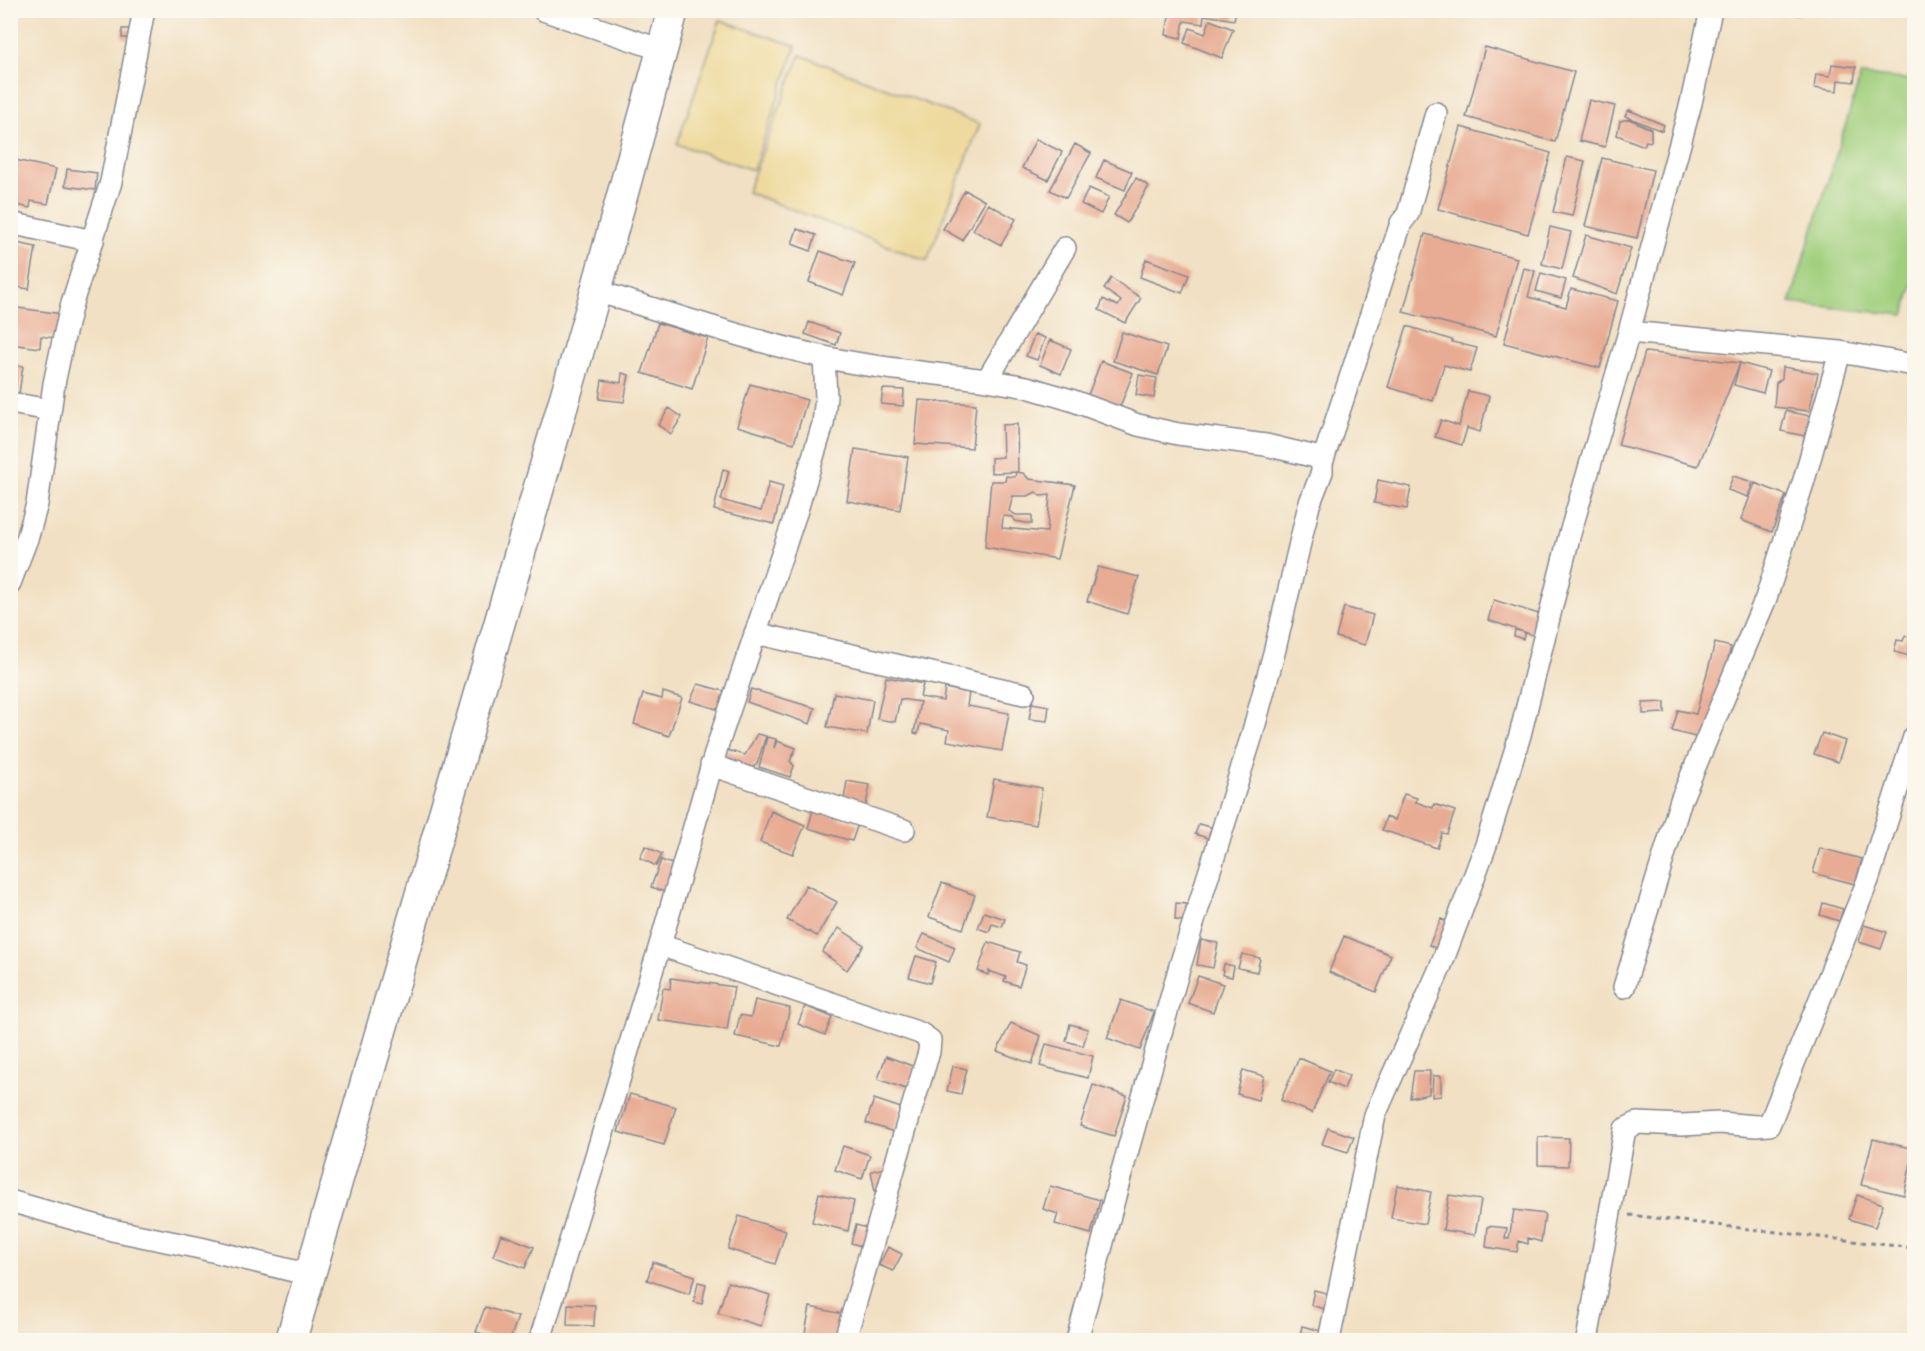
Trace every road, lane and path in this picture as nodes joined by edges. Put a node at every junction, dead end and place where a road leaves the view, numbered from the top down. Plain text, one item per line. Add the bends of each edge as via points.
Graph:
1 (144, 10) edge
2 (543, 10) edge
3 (673, 10) edge
4 (1711, 10) edge
5 (662, 50) junction
6 (1436, 113) dead end
7 (10, 224) edge
8 (93, 241) junction
9 (1065, 248) dead end
10 (596, 291) junction
11 (1629, 332) junction
12 (1840, 352) junction
13 (824, 357) junction
14 (1914, 365) edge
15 (987, 380) junction
16 (10, 403) edge
17 (50, 410) junction
18 (1322, 463) junction
19 (10, 583) edge
20 (755, 633) junction
21 (1024, 694) dead end
22 (1914, 737) edge
23 (711, 765) junction
24 (904, 830) dead end
25 (660, 945) junction
26 (1624, 987) dead end
27 (10, 1201) edge
28 (1609, 1212) junction
29 (1914, 1248) edge
30 (310, 1275) junction
31 (291, 1341) edge
32 (540, 1341) edge
33 (845, 1341) edge
34 (1077, 1341) edge
35 (1329, 1341) edge
36 (1587, 1341) edge

1 - 8 street via 111,182
2 - 5 street
3 - 5 street
4 - 11 street via 1691,103
5 - 10 street
6 - 18 street via 1408,214 1401,223
7 - 8 street
8 - 17 street via 65,332
9 - 15 street
10 - 13 street
10 - 30 street
11 - 12 street
11 - 35 street via 1569,537 1520,735 1486,845 1440,968 1375,1115
12 - 14 street
12 - 26 street via 1766,598 1681,800
13 - 15 street
13 - 20 street via 823,424
15 - 18 street via 1071,400 1138,425 1266,445
16 - 17 street
17 - 19 street via 37,504
18 - 34 street via 1252,735 1176,980
20 - 21 street
20 - 23 street
22 - 28 street via 1868,880 1769,1125 1637,1123 1625,1129
23 - 24 street
23 - 25 street
25 - 32 street
25 - 33 street via 920,1033 930,1040
27 - 30 street via 112,1230
28 - 29 path
28 - 36 street
30 - 31 street

